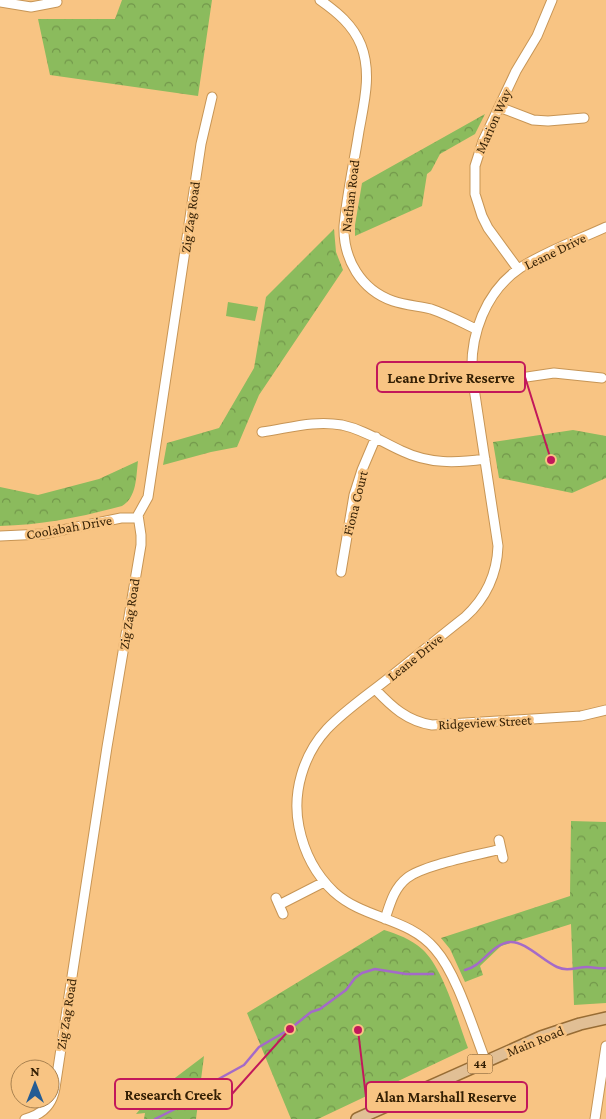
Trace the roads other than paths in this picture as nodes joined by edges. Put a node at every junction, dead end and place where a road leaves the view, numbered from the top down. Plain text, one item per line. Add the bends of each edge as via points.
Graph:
1 (320, 0) edge
2 (552, 0) edge
3 (0, 2) edge
4 (57, 4) edge
5 (212, 97) dead end
6 (499, 107) junction
7 (584, 118) dead end
8 (606, 227) edge
9 (518, 269) junction
10 (476, 329) junction
11 (602, 378) dead end
12 (473, 385) junction
13 (262, 432) dead end
14 (376, 437) junction
15 (485, 459) junction
16 (138, 518) junction
17 (0, 536) edge
18 (341, 572) dead end
19 (375, 689) junction
20 (606, 710) edge
21 (501, 849) dead end
22 (324, 882) junction
23 (279, 906) dead end
24 (385, 919) junction
25 (606, 1019) edge
26 (606, 1046) edge
27 (486, 1062) junction
28 (24, 1119) edge
29 (357, 1119) edge
30 (595, 1119) edge

1 - 10 street, Nathan Road via 351,28 360,43 366,66 364,101 344,226 345,244 352,265 367,285 385,297 438,312
2 - 6 street, Marion Way via 537,36
3 - 4 street via 31,7
5 - 16 street, Zig Zag Road via 200,144 148,497
6 - 7 street via 533,120
6 - 9 street, Marion Way via 478,153 474,187 485,223
8 - 9 street, Leane Drive
9 - 10 street, Leane Drive via 493,295
10 - 12 street, Leane Drive via 472,354
11 - 12 street via 554,373
12 - 15 street, Leane Drive
13 - 14 street via 298,424 325,423 350,427
14 - 15 street via 412,455 431,460
14 - 18 street, Fiona Court via 356,486
15 - 19 street, Leane Drive via 498,546 490,585 471,611
16 - 17 street, Coolabah Drive via 121,518 49,533
16 - 28 street, Zig Zag Road via 140,545 55,1088 44,1110
19 - 20 street, Ridgeview Street via 403,715 432,725 581,716
19 - 22 street, Leane Drive via 326,729 309,754 301,778 297,806 300,835 310,861
21 - 24 street via 413,874 397,889
22 - 23 street
22 - 24 street, Leane Drive via 353,906
24 - 27 street, Leane Drive via 414,931 440,954 453,977
25 - 27 main road, Main Road / 44 via 562,1029
26 - 30 street
27 - 29 main road, Main Road / 44

